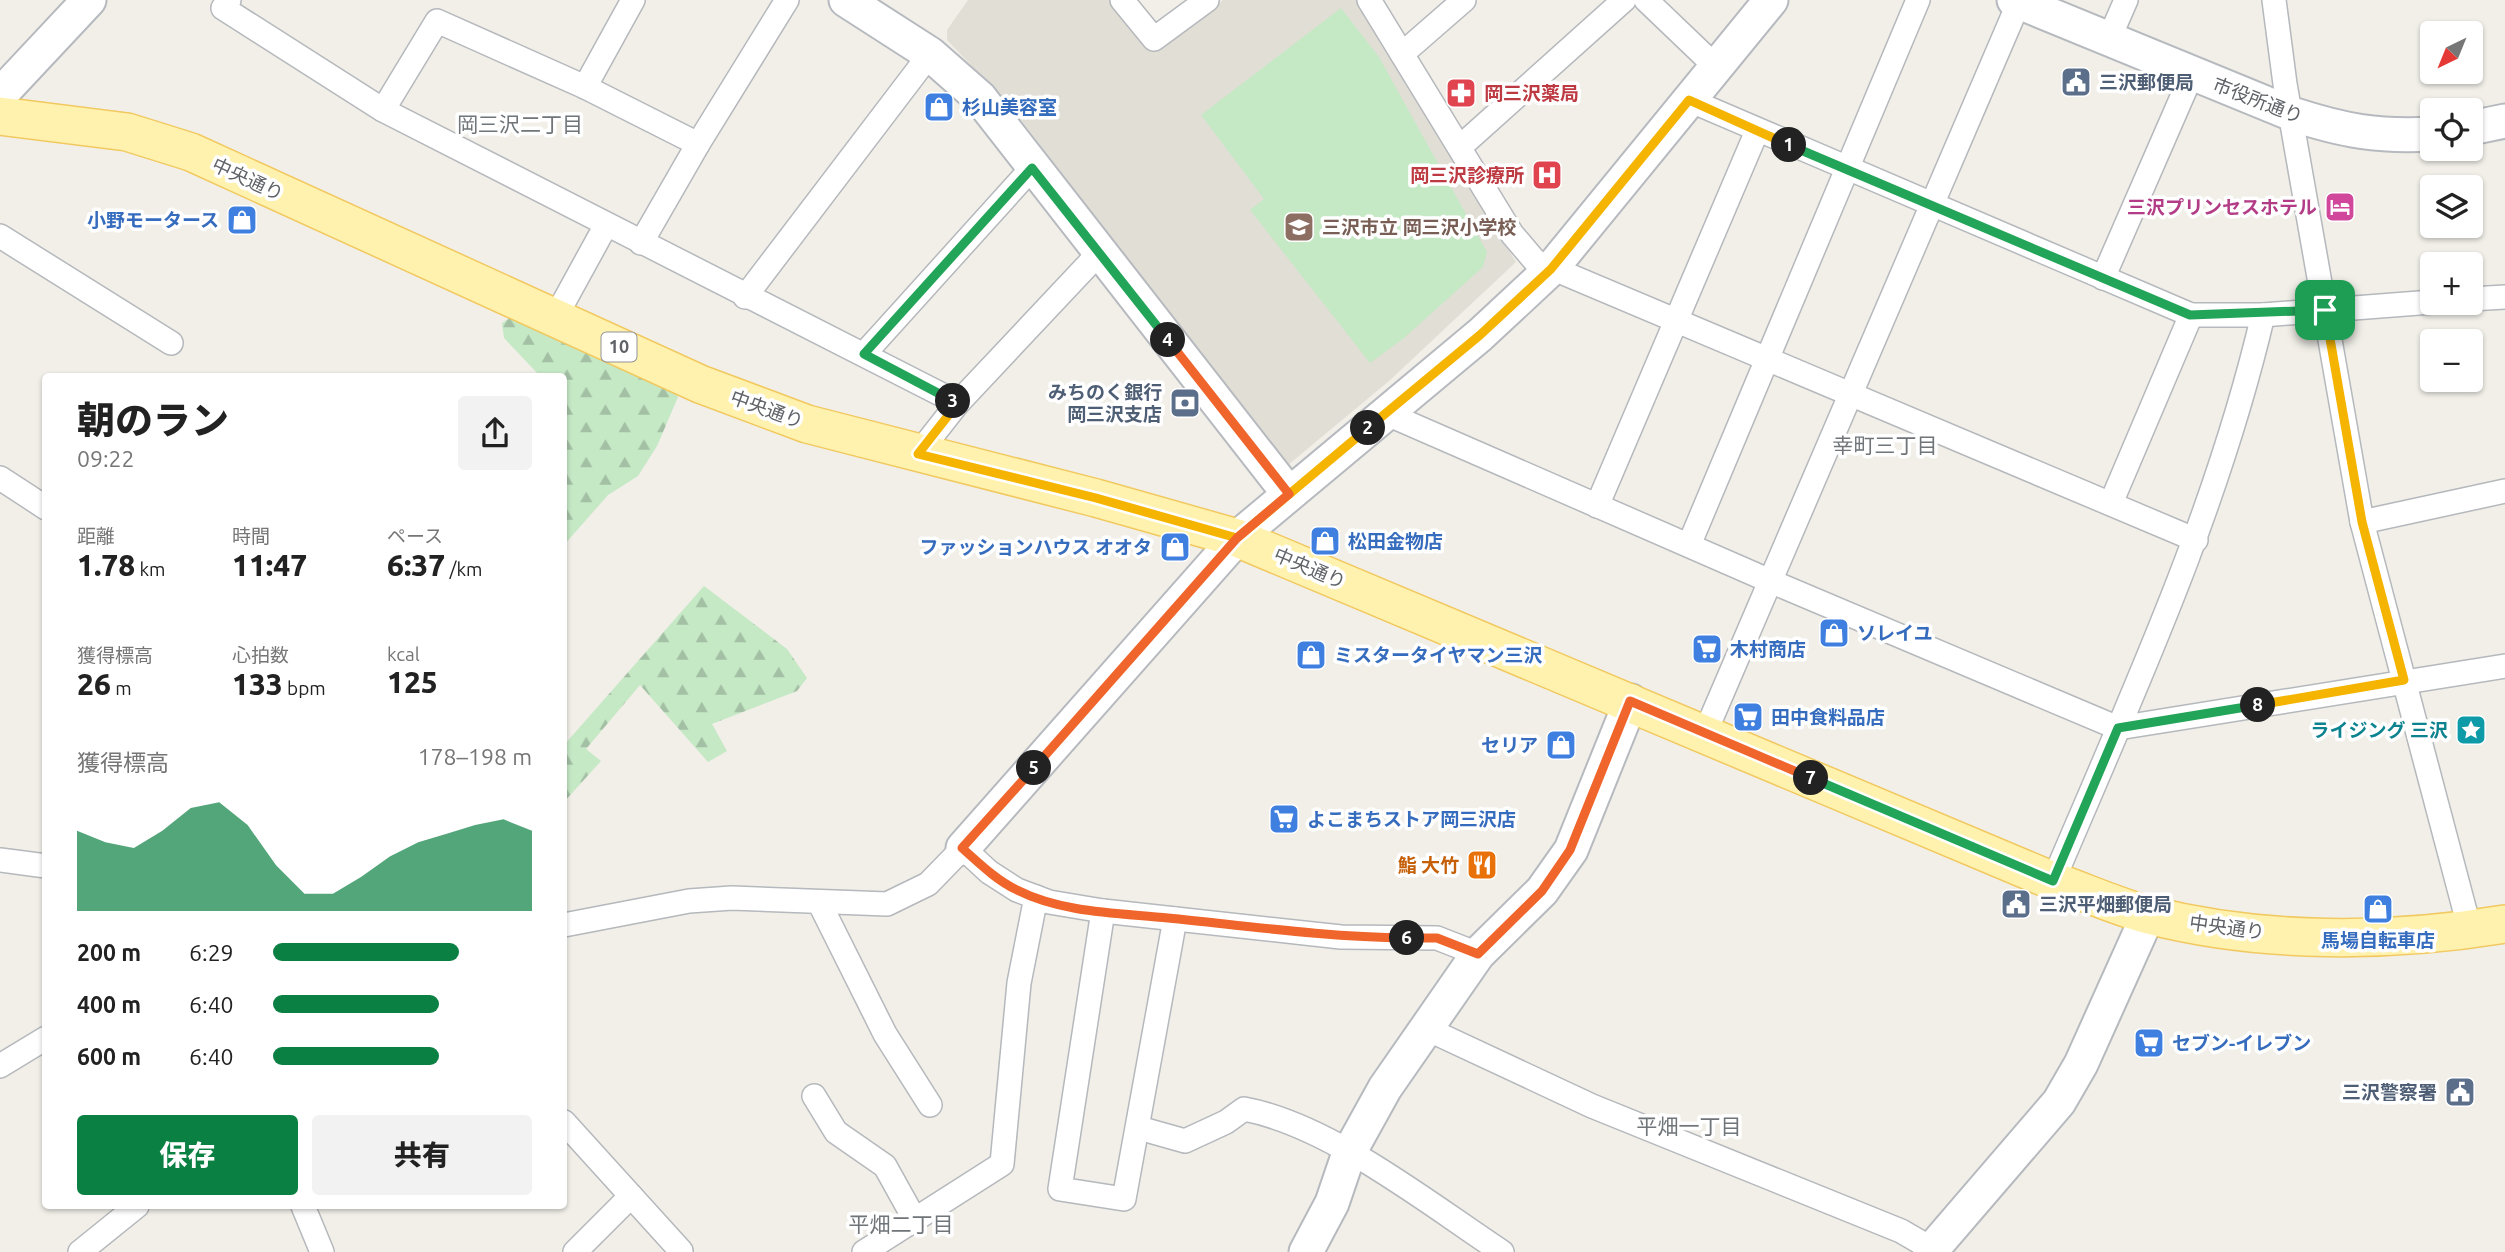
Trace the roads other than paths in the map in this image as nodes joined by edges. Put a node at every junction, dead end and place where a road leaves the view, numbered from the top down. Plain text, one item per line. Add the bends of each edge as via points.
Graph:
1 (89, 0) edge
2 (229, 0) edge
3 (633, 0) edge
4 (787, 0) edge
5 (1122, 0) edge
6 (1207, 0) edge
7 (1369, 0) edge
8 (1464, 0) edge
9 (1624, 0) edge
10 (1646, 0) edge
11 (1771, 0) edge
12 (1918, 0) edge
13 (2126, 0) edge
14 (2274, 0) edge
15 (2020, 2) edge
16 (858, 3) edge
17 (2109, 39) junction
18 (930, 54) junction
19 (1402, 54) junction
20 (1716, 67) junction
21 (2192, 74) junction
22 (585, 87) junction
23 (0, 96) edge
24 (1689, 100) junction
25 (383, 110) junction
26 (2292, 114) junction
27 (0, 116) edge
28 (2505, 121) edge
29 (2483, 126) edge
30 (1757, 131) junction
31 (2420, 135) edge
32 (698, 144) junction
33 (1460, 148) junction
34 (1032, 168) junction
35 (1847, 170) junction
36 (1933, 206) junction
37 (606, 225) junction
38 (0, 236) edge
39 (641, 243) junction
40 (1099, 253) junction
41 (1551, 269) junction
42 (2103, 278) junction
43 (2505, 296) edge
44 (746, 297) junction
45 (2483, 298) edge
46 (2420, 303) edge
47 (2325, 310) junction
48 (2190, 315) junction
49 (2263, 315) junction
50 (555, 318) junction
51 (1676, 320) junction
52 (171, 343) dead end
53 (864, 354) junction
54 (1767, 358) junction
55 (1851, 393) junction
56 (958, 403) junction
57 (1385, 413) junction
58 (918, 454) junction
59 (0, 478) edge
60 (2505, 491) edge
61 (1289, 494) junction
62 (2111, 503) junction
63 (42, 505) edge
64 (1597, 506) junction
65 (2362, 522) junction
66 (1237, 538) junction
67 (2196, 540) junction
68 (1689, 545) junction
69 (1770, 581) junction
70 (2505, 666) edge
71 (2404, 680) junction
72 (1630, 701) junction
73 (2118, 728) junction
74 (1705, 733) junction
75 (962, 848) junction
76 (0, 860) edge
77 (42, 865) edge
78 (2053, 881) junction
79 (1036, 897) junction
80 (819, 902) junction
81 (1103, 911) junction
82 (2148, 915) junction
83 (1175, 919) junction
84 (567, 924) edge
85 (2488, 927) edge
86 (1478, 954) junction
87 (1425, 1028) junction
88 (42, 1040) edge
89 (0, 1066) edge
90 (814, 1096) dead end
91 (930, 1105) dead end
92 (567, 1125) edge
93 (1139, 1128) junction
94 (1349, 1153) junction
95 (631, 1196) junction
96 (133, 1209) edge
97 (304, 1209) edge
98 (915, 1220) junction
99 (1931, 1250) edge
100 (681, 1251) edge
101 (80, 1252) edge
102 (322, 1252) edge
103 (575, 1252) edge
104 (864, 1252) edge
105 (1306, 1252) edge
106 (1502, 1252) edge

1 - 23 street
2 - 25 street via 223,8
3 - 22 street
4 - 32 street
5 - 6 street via 1154,40
7 - 19 street
8 - 19 street
9 - 33 street
10 - 20 street
11 - 20 street
12 - 35 street
13 - 17 street
14 - 26 street
15 - 17 street, 市役所通り
15 - 36 street
16 - 18 street
17 - 21 street, 市役所通り
18 - 34 street via 980,98
18 - 44 street
19 - 33 street
20 - 24 street
21 - 26 street, 市役所通り
21 - 42 street
22 - 25 street via 437,21
22 - 32 street
24 - 30 street
24 - 41 street
25 - 37 street
26 - 31 street, 市役所通り via 2335,128 2387,136
26 - 47 street
27 - 50 main road, 中央通り / 10 via 127,132 191,152
28 - 29 street
30 - 35 street
30 - 51 street
32 - 39 street
33 - 41 street via 1512,234 1535,261
34 - 40 street
34 - 53 street
35 - 36 street
35 - 54 street
36 - 42 street
36 - 55 street
37 - 39 street
37 - 50 street
38 - 52 street
39 - 44 street
40 - 56 street
40 - 61 street
41 - 51 street
41 - 57 street
42 - 48 street
43 - 45 street
44 - 53 street
46 - 47 street
47 - 49 street
47 - 65 street
48 - 49 street
48 - 62 street
49 - 67 street via 2236,422
50 - 58 main road, 中央通り / 10 via 700,384 807,424
51 - 54 street
51 - 64 street
53 - 56 street
54 - 55 street
54 - 68 street
55 - 62 street
55 - 69 street
56 - 58 street
57 - 61 street
57 - 64 street
58 - 66 main road, 中央通り / 10
59 - 63 street
60 - 65 street
61 - 66 street
62 - 67 street
64 - 68 street
65 - 71 street
66 - 72 main road, 中央通り / 10
66 - 75 street
67 - 73 street
68 - 69 street
69 - 73 street
69 - 74 street
70 - 71 street
71 - 73 street
71 - 85 street
72 - 74 main road, 中央通り / 10
72 - 86 street via 1570,850 1542,891
73 - 78 street
74 - 78 main road, 中央通り / 10
75 - 79 street via 989,872
75 - 80 street via 928,884 907,897 887,904
76 - 77 street
78 - 82 main road, 中央通り / 10
79 - 81 street
79 - 98 street via 1019,983 1002,1164
80 - 84 street via 689,901
80 - 91 street via 885,1034
81 - 83 street
81 - 93 street via 1060,1189 1124,1199
82 - 85 main road, 中央通り / 10 via 2274,934 2348,937
82 - 99 street via 2081,1064 2059,1102
83 - 86 street via 1341,937 1437,938
83 - 93 street
86 - 87 street
87 - 94 street
87 - 99 street via 1591,1106 1901,1231
88 - 89 street
90 - 98 street via 836,1132 885,1166
92 - 95 street
93 - 94 street via 1185,1141 1244,1110 1269,1114
94 - 105 street via 1332,1203
94 - 106 street
95 - 100 street
95 - 103 street
96 - 101 street
97 - 102 street
98 - 104 street

